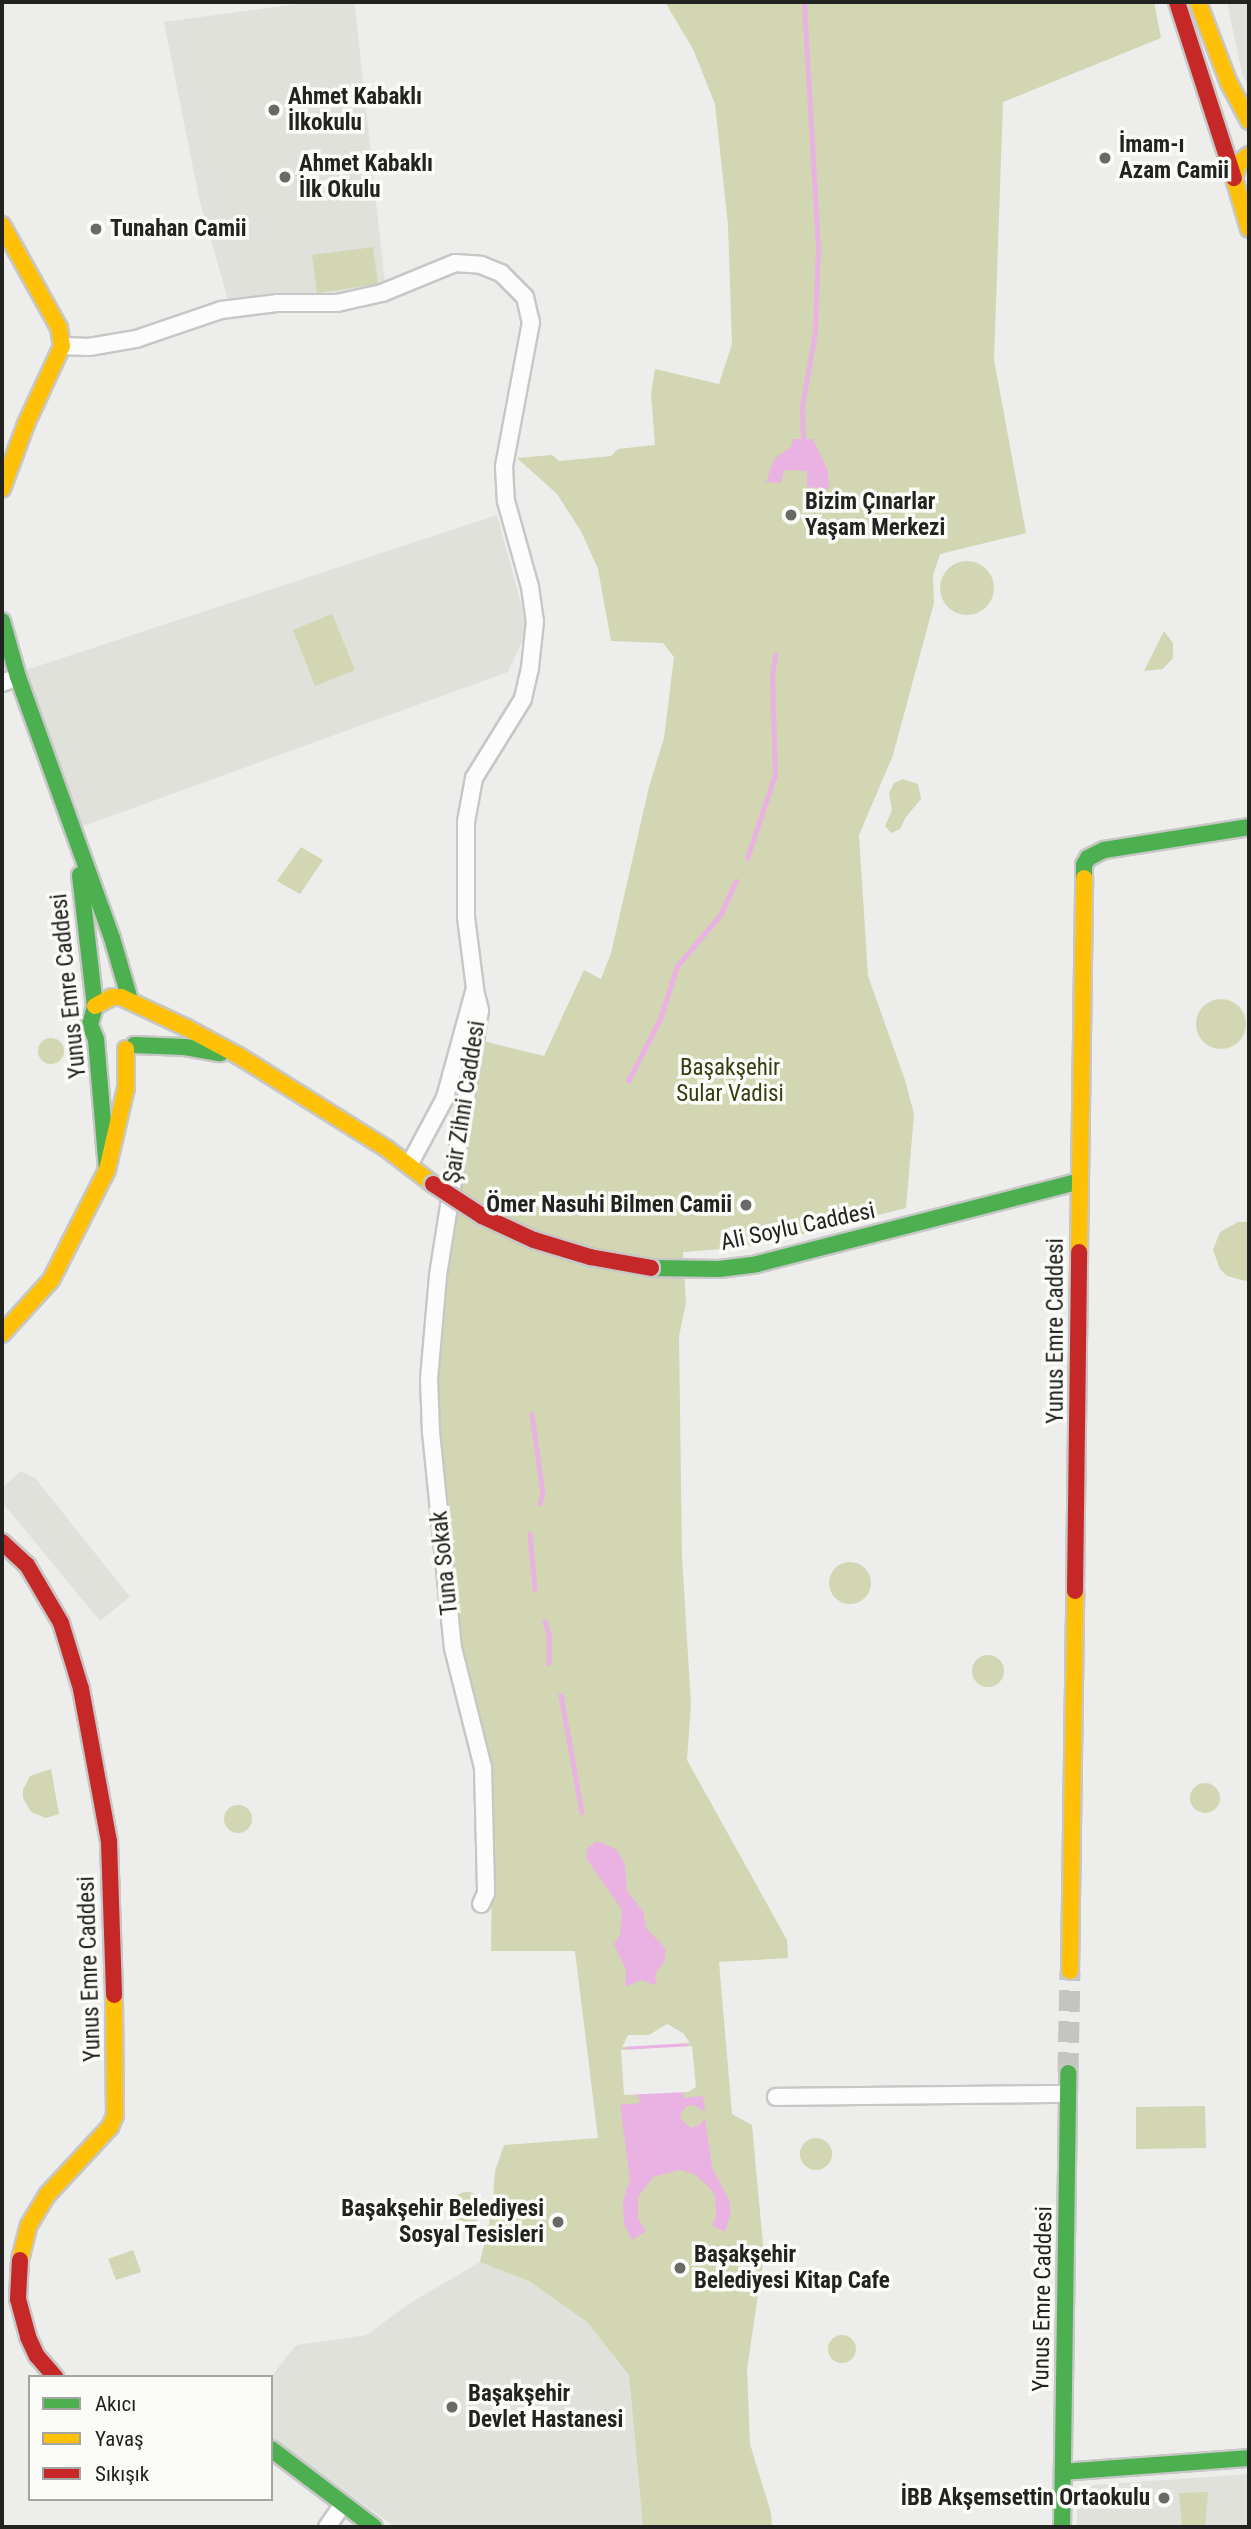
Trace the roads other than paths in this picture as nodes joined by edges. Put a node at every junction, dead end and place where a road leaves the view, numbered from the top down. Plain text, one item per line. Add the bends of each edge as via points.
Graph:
1 (1177, 2) edge
2 (1198, 2) edge
3 (1249, 121) edge
4 (1249, 155) edge
5 (1241, 190) edge
6 (2, 225) edge
7 (1249, 229) edge
8 (62, 346) junction
9 (2, 489) edge
10 (2, 621) edge
11 (18, 677) junction
12 (2, 683) edge
13 (1249, 827) edge
14 (76, 838) junction
15 (475, 988) junction
16 (134, 1002) junction
17 (95, 1006) junction
18 (137, 1037) junction
19 (96, 1039) junction
20 (239, 1056) junction
21 (409, 1165) junction
22 (107, 1170) junction
23 (1080, 1181) junction
24 (447, 1217) joint
25 (2, 1334) edge
26 (2, 1542) edge
27 (481, 1905) dead end
28 (1070, 1970) tunnel mouth
29 (1068, 2073) tunnel mouth
30 (1068, 2094) junction
31 (776, 2096) dead end
32 (53, 2375) edge
33 (273, 2451) edge
34 (1249, 2458) edge
35 (1063, 2472) junction
36 (343, 2504) junction
37 (327, 2527) edge
38 (374, 2527) edge
39 (1062, 2527) edge

1 - 5 street
2 - 3 street
4 - 5 street via 1239,163
5 - 7 street
6 - 8 street via 59,328
8 - 9 street
8 - 15 street, Şair Zihni Caddesi via 89,347 136,339 220,310 278,303 337,303 382,293 455,263 481,265 501,273 525,297 531,322 504,466 506,501 535,621 523,699 474,778 466,822 466,917
10 - 11 street, Yunus Emre Caddesi
11 - 12 street
11 - 14 street, Yunus Emre Caddesi
13 - 23 street, Yunus Emre Caddesi via 1104,850 1084,865
14 - 16 street, Yunus Emre Caddesi
14 - 17 street, Yunus Emre Caddesi
15 - 21 street, Şair Zihni Caddesi via 445,1098
15 - 24 street, Şair Zihni Caddesi via 480,1010 478,1033
16 - 17 street via 112,997
16 - 18 street, Yunus Emre Caddesi
16 - 20 street, Ali Soylu Caddesi
17 - 19 street, Yunus Emre Caddesi via 90,1025
18 - 19 street via 109,1049
18 - 20 street, Ali Soylu Caddesi
18 - 22 street, Yunus Emre Caddesi
19 - 22 street, Yunus Emre Caddesi
20 - 21 street, Ali Soylu Caddesi
21 - 23 street, Ali Soylu Caddesi, bridge via 482,1216 534,1240 651,1268 719,1269 757,1264
22 - 25 street, Yunus Emre Caddesi via 51,1280
23 - 28 street, Yunus Emre Caddesi
24 - 27 street, Tuna Sokak via 429,1378 431,1432 453,1647 483,1767 486,1893
26 - 32 street, Yunus Emre Caddesi via 27,1565 61,1623 81,1689 108,1842 115,2115 110,2127 47,2195 29,2225 18,2276 28,2337
29 - 30 street, Yunus Emre Caddesi
30 - 31 street
30 - 35 street, Yunus Emre Caddesi
33 - 36 street
34 - 35 street
35 - 39 street, Yunus Emre Caddesi
36 - 37 street
36 - 38 street

